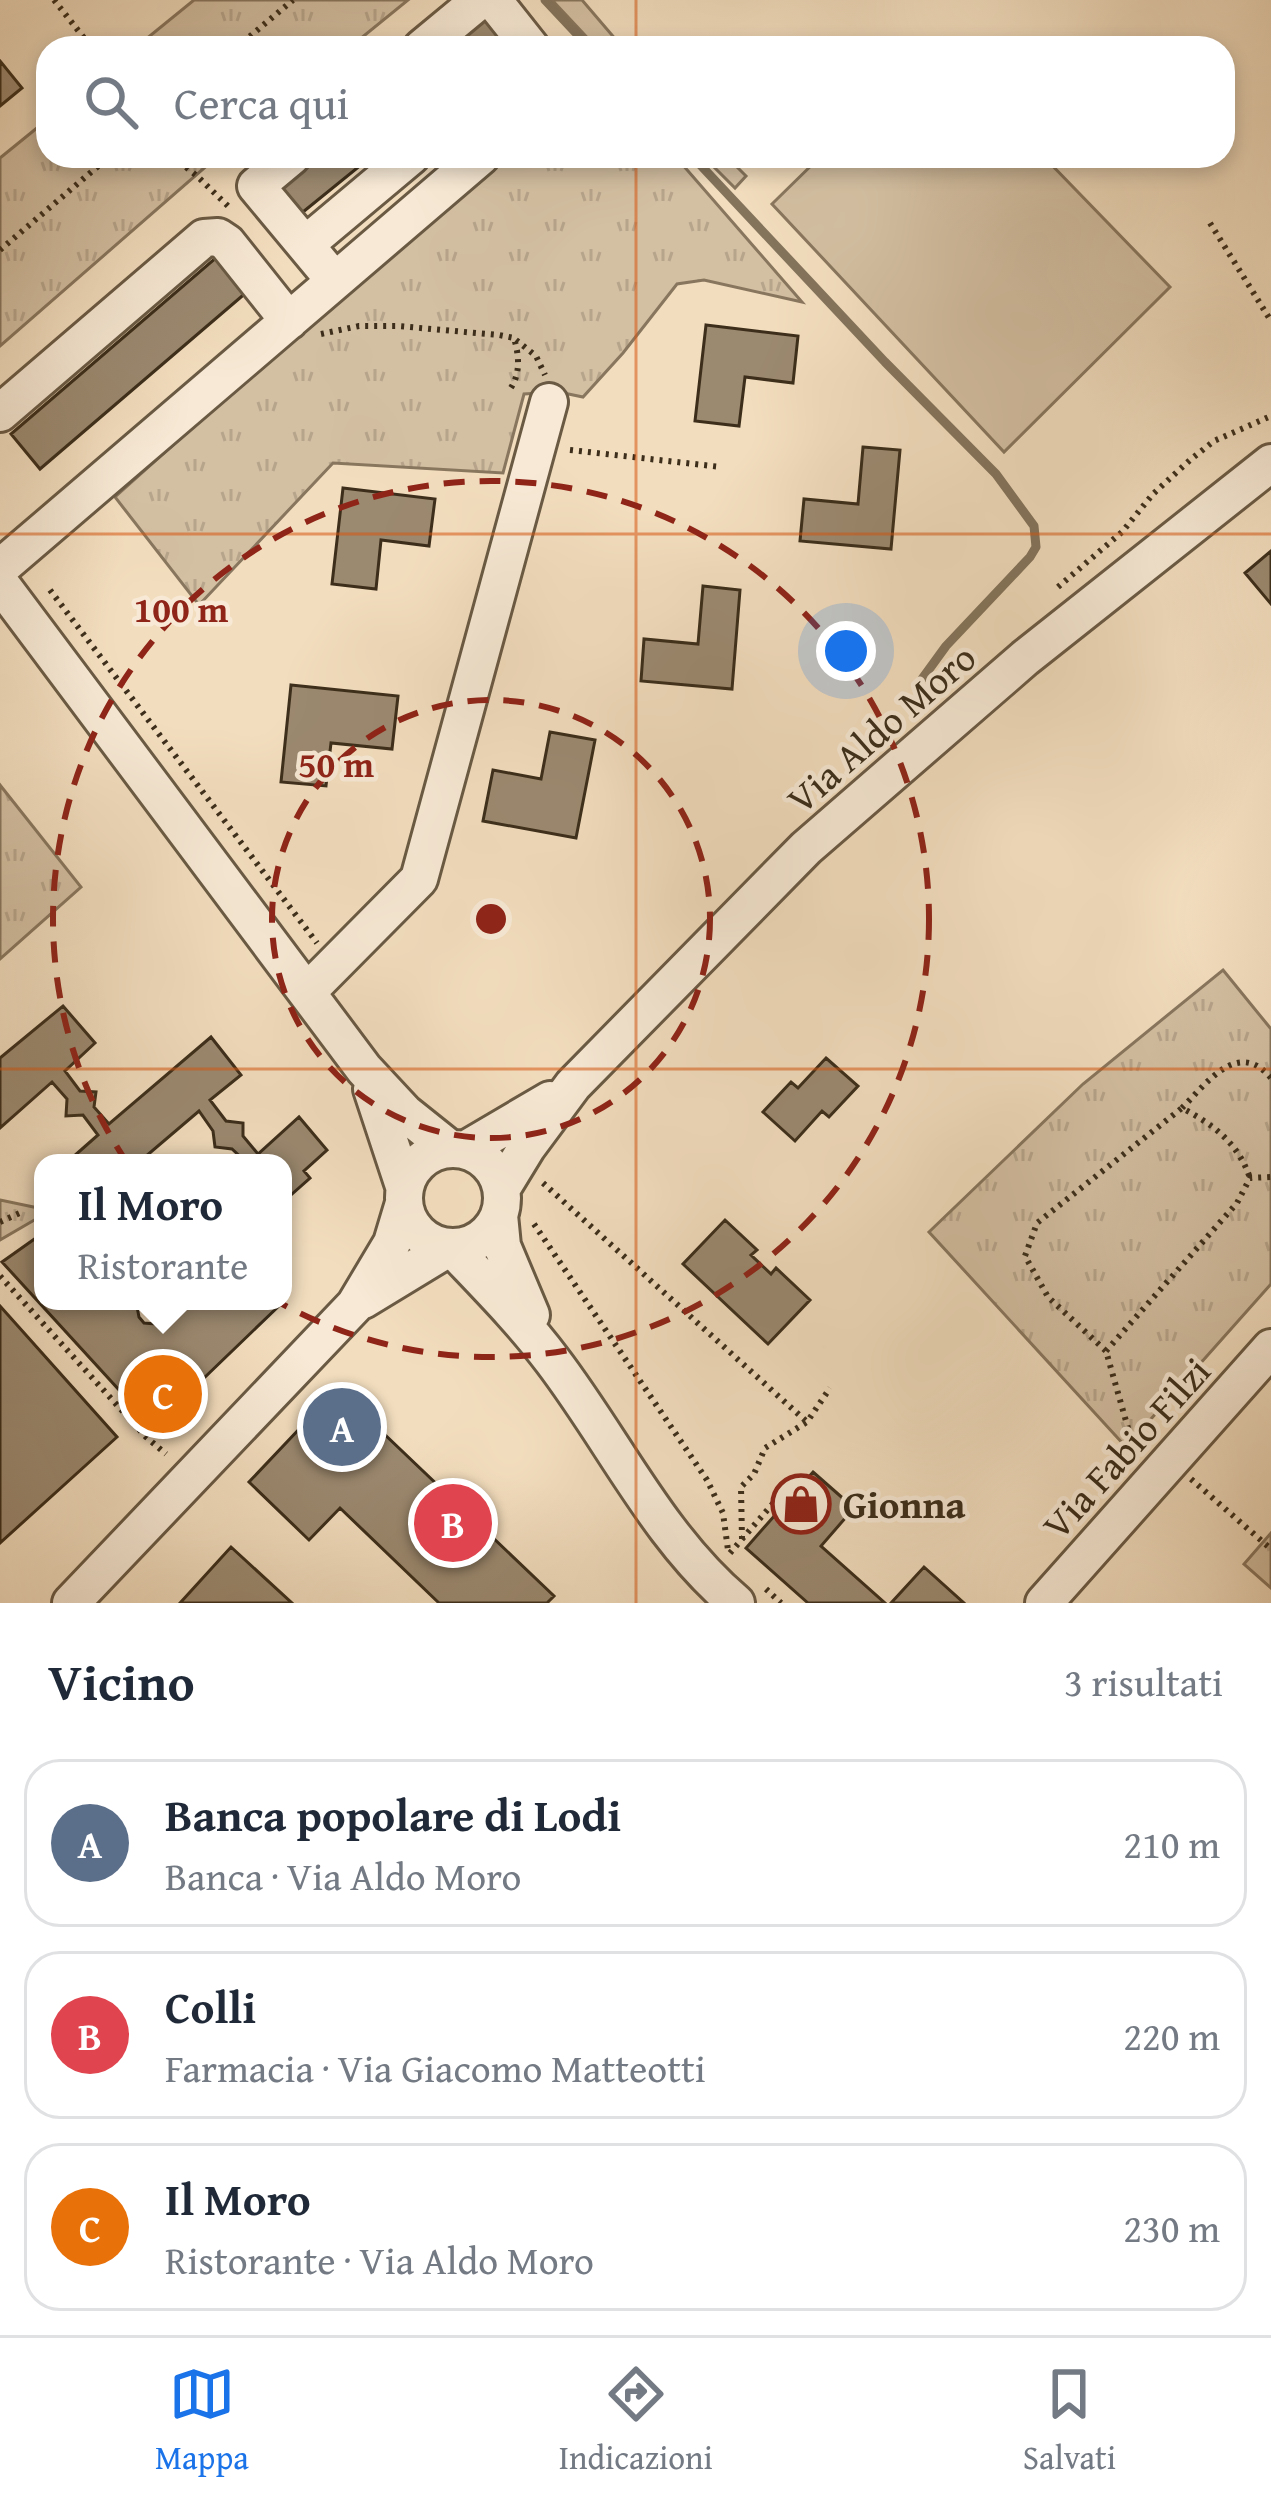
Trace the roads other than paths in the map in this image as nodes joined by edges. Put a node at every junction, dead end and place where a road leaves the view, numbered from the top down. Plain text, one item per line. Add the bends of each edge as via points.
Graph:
1 (480, 0) edge
2 (493, 0) edge
3 (436, 36) edge
4 (522, 36) edge
5 (278, 168) edge
6 (397, 168) edge
7 (431, 168) edge
8 (467, 168) edge
9 (446, 186) junction
10 (318, 234) dead end
11 (335, 281) junction
12 (290, 319) junction
13 (549, 402) road end
14 (0, 413) edge
15 (1271, 463) edge
16 (0, 568) edge
17 (0, 583) edge
18 (307, 992) junction
19 (364, 1069) junction
20 (573, 1085) junction
21 (457, 1150) junction
22 (405, 1196) junction
23 (516, 1199) junction
24 (450, 1249) junction
25 (355, 1305) junction
26 (1271, 1348) edge
27 (553, 1362) junction
28 (71, 1603) edge
29 (736, 1603) edge
30 (1044, 1603) edge

1 - 3 street
2 - 4 street
5 - 11 street via 256,186
6 - 10 street
7 - 9 street
8 - 9 street
9 - 11 street
11 - 12 street
12 - 14 street via 227,243 204,238
12 - 16 street
13 - 18 street via 419,879
15 - 20 street, Via Aldo Moro via 1025,658 806,848
17 - 18 street
18 - 19 street
19 - 21 street via 405,1113
19 - 22 street
20 - 21 street, Via Aldo Moro
20 - 23 street, Via Aldo Moro via 527,1147
21 - 22 street via 421,1161
21 - 23 street via 491,1166
22 - 24 street via 417,1231
22 - 25 street via 392,1244
23 - 24 street via 483,1237
23 - 27 street via 502,1246
24 - 25 street
24 - 27 street
25 - 28 street
26 - 30 street, Via Fabio Filzi
27 - 29 street via 680,1549

